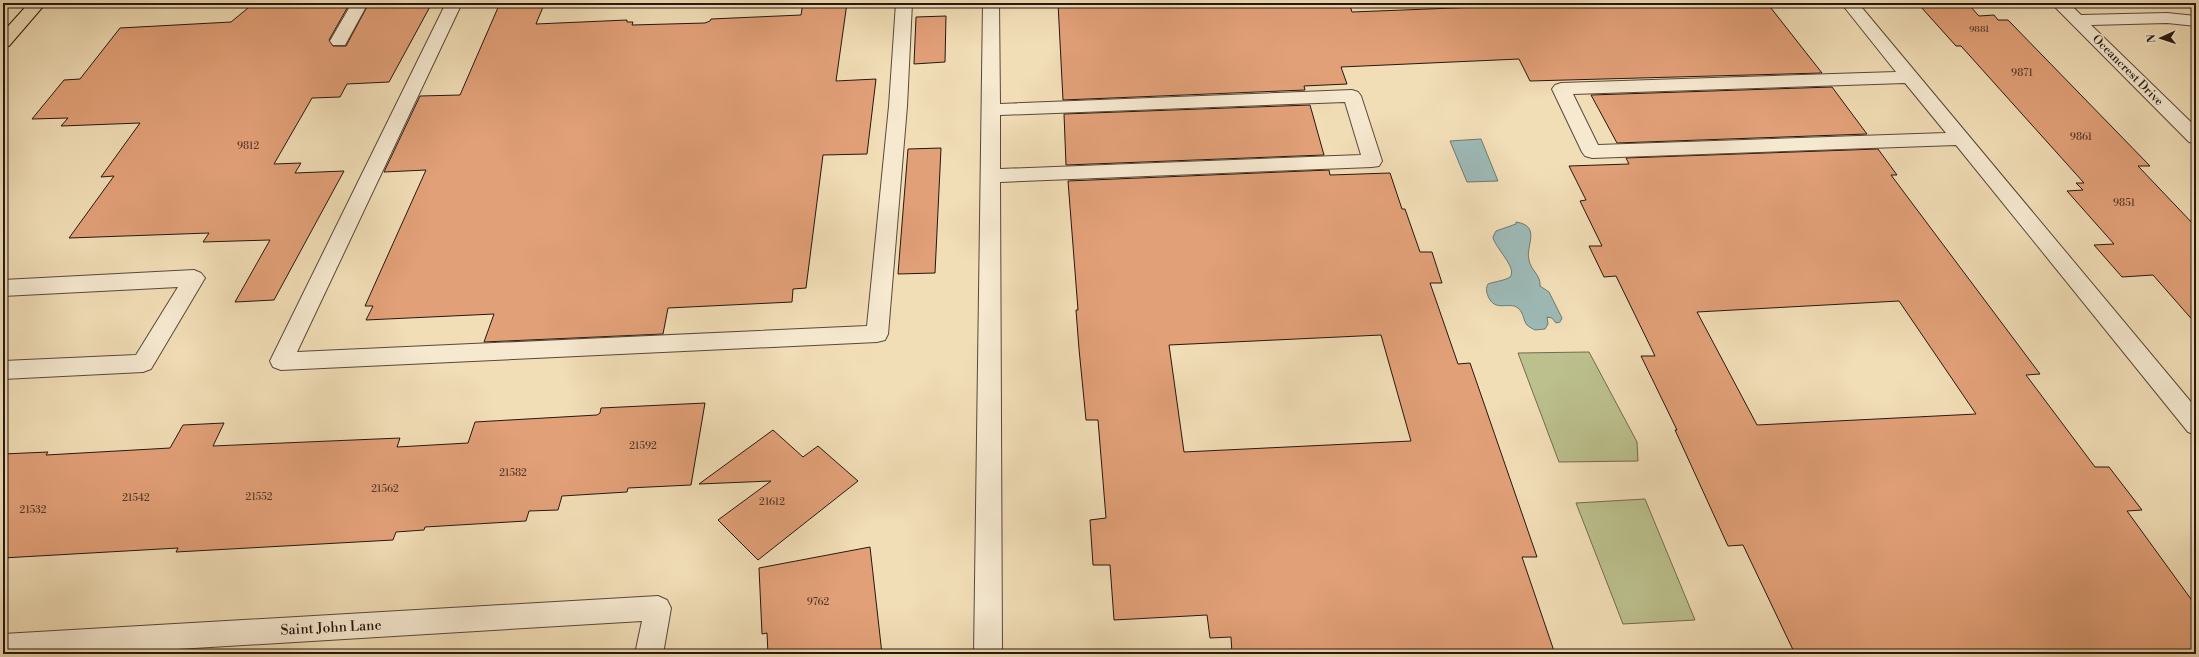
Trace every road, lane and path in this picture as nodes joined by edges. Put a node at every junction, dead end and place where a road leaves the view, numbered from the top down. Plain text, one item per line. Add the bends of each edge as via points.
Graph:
1 (38, 3) edge
2 (360, 3) edge
3 (454, 3) edge
4 (904, 3) edge
5 (991, 3) edge
6 (1849, 3) edge
7 (2059, 3) edge
8 (2077, 20) junction
9 (2196, 21) edge
10 (339, 41) dead end
11 (3, 42) edge
12 (1910, 77) junction
13 (990, 110) junction
14 (2196, 138) edge
15 (1960, 139) junction
16 (990, 176) junction
17 (3, 288) edge
18 (3, 370) edge
19 (2196, 425) edge
20 (3, 647) edge
21 (649, 654) edge
22 (988, 654) edge

1 - 11 main road
2 - 10 street
3 - 4 street via 281,361 877,334 898,106
5 - 13 street
6 - 12 street
7 - 8 street, Oceancrest Drive
8 - 9 street via 2167,18
8 - 14 street, Oceancrest Drive
12 - 15 street
12 - 15 street via 1561,89 1592,152
13 - 16 street
13 - 16 street via 1352,96 1372,161
15 - 19 street
16 - 22 street
17 - 18 street via 194,278 143,363
20 - 21 street, Saint John Lane via 658,608

